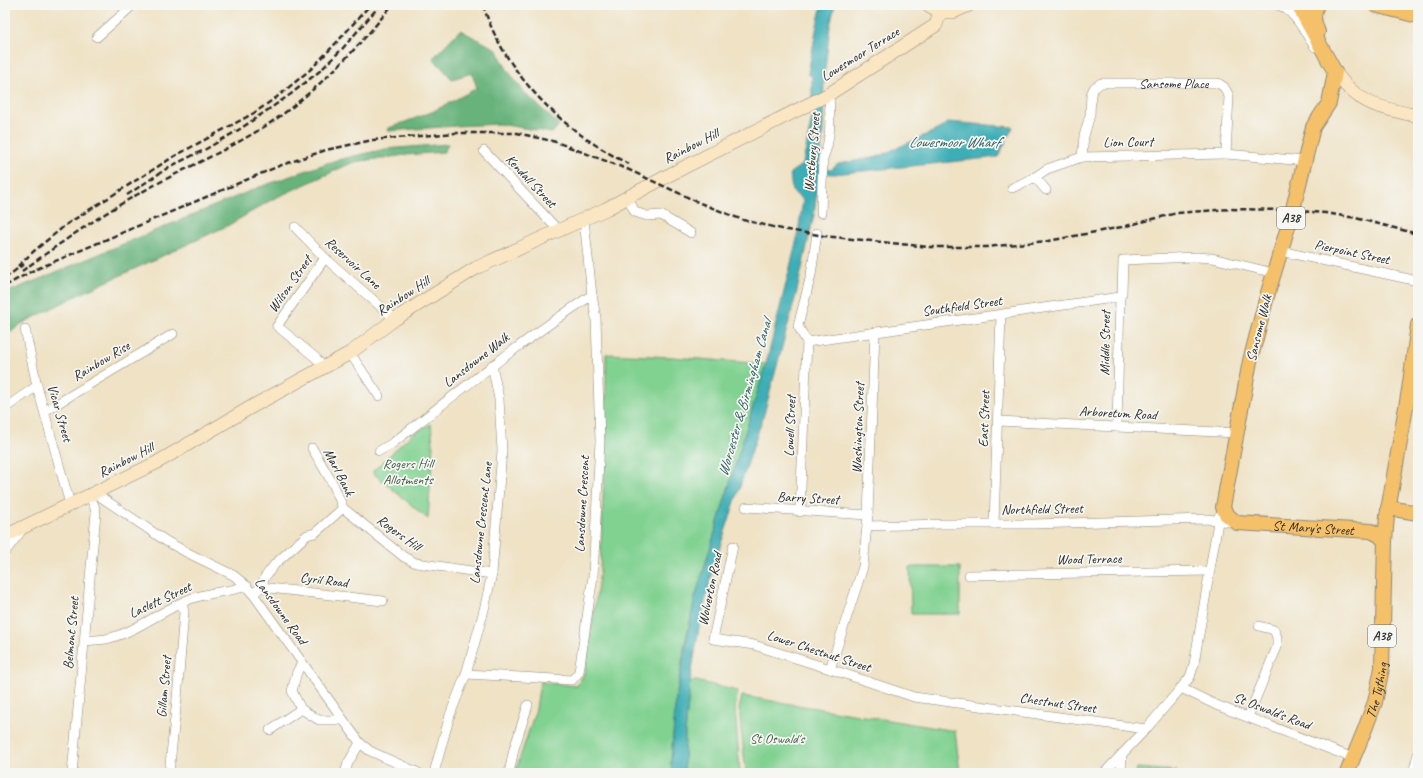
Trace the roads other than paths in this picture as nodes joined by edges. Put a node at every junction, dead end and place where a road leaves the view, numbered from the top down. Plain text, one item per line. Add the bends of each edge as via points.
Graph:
1 (133, 5) edge
2 (928, 5) edge
3 (969, 5) edge
4 (1277, 5) edge
5 (1298, 5) edge
6 (1317, 5) edge
7 (1375, 5) edge
8 (1405, 9) edge
9 (940, 12) junction
10 (1418, 16) edge
11 (97, 37) dead end
12 (1332, 68) junction
13 (827, 94) junction
14 (1418, 116) edge
15 (484, 151) dead end
16 (1226, 154) junction
17 (1082, 157) junction
18 (1305, 161) junction
19 (1035, 177) junction
20 (1012, 188) dead end
21 (1046, 190) dead end
22 (628, 198) junction
23 (821, 213) dead end
24 (584, 220) junction
25 (295, 227) dead end
26 (559, 231) junction
27 (691, 232) dead end
28 (817, 233) dead end
29 (1280, 251) junction
30 (325, 258) junction
31 (1274, 273) junction
32 (1418, 281) edge
33 (592, 295) junction
34 (1120, 297) junction
35 (1001, 315) junction
36 (394, 319) junction
37 (1418, 325) edge
38 (25, 329) dead end
39 (876, 332) junction
40 (173, 334) dead end
41 (807, 342) junction
42 (350, 353) junction
43 (492, 365) junction
44 (323, 367) junction
45 (37, 386) junction
46 (379, 396) dead end
47 (5, 408) edge
48 (45, 411) junction
49 (998, 421) junction
50 (1117, 427) junction
51 (1237, 433) junction
52 (312, 448) dead end
53 (379, 451) dead end
54 (92, 495) junction
55 (1223, 499) junction
56 (70, 504) junction
57 (746, 507) dead end
58 (342, 508) junction
59 (1388, 508) junction
60 (800, 512) junction
61 (1418, 513) edge
62 (868, 515) junction
63 (1217, 520) junction
64 (1237, 523) junction
65 (994, 524) junction
66 (26, 526) junction
67 (867, 526) junction
68 (5, 536) edge
69 (1385, 541) junction
70 (733, 546) dead end
71 (5, 552) edge
72 (1210, 570) junction
73 (492, 574) junction
74 (969, 575) dead end
75 (247, 586) junction
76 (261, 587) junction
77 (253, 594) junction
78 (383, 601) dead end
79 (182, 603) junction
80 (1259, 626) dead end
81 (713, 639) joint
82 (85, 641) junction
83 (302, 662) junction
84 (830, 669) junction
85 (466, 674) junction
86 (1181, 688) junction
87 (914, 697) joint
88 (528, 705) dead end
89 (301, 709) junction
90 (1248, 717) junction
91 (343, 720) junction
92 (1146, 729) junction
93 (270, 730) dead end
94 (360, 743) junction
95 (1122, 754) junction
96 (1418, 754) edge
97 (1353, 758) junction
98 (1107, 772) edge
99 (72, 773) edge
100 (169, 773) edge
101 (345, 773) edge
102 (419, 773) edge
103 (434, 773) edge
104 (509, 773) edge
105 (1121, 773) edge
106 (1347, 773) edge
107 (1413, 773) edge

1 - 11 street
2 - 9 main road
3 - 9 main road via 953,12
4 - 12 street via 1292,13
5 - 12 main road
6 - 12 main road via 1313,20
7 - 8 main road
8 - 10 main road
9 - 13 main road, Lowesmoor Terrace via 936,25
12 - 14 main road via 1348,88 1366,101 1388,110
12 - 18 main road, A38 via 1329,103 1313,127
13 - 22 main road, Rainbow Hill
13 - 23 street, Westbury Street via 830,123 823,158
15 - 26 street, Kendall Street
16 - 17 street, Lion Court
16 - 17 street, Sansome Place via 1229,96 1218,83 1101,83 1091,94
16 - 18 street
17 - 19 street, Lion Court via 1047,169
18 - 29 main road, Sansome Walk / A38
19 - 20 street, Lion Court
19 - 21 street
22 - 24 main road, Rainbow Hill
22 - 27 street via 635,212 647,216 661,215
24 - 26 main road, Rainbow Hill
24 - 33 street, Lansdowne Crescent
25 - 30 street, Reservoir Lane
26 - 36 main road, Rainbow Hill via 476,268
28 - 41 street via 811,275 798,326
29 - 31 main road, Sansome Walk / A38
29 - 32 street, Pierpoint Street
30 - 36 street, Reservoir Lane
30 - 44 street, Wilson Street via 277,326 316,358
31 - 34 street, Middle Street via 1212,258 1124,260
31 - 51 main road, Sansome Walk / A38 via 1250,361
33 - 43 street, Lansdowne Walk
33 - 85 street, Lansdowne Crescent via 596,318 600,441 592,576 580,672 572,680
34 - 35 street, Southfield Street
34 - 50 street, Middle Street
35 - 39 street, Southfield Street
35 - 49 street, East Street
36 - 42 main road, Rainbow Hill
37 - 59 main road, A38
38 - 45 street, Vicar Street
39 - 41 street, Southfield Street
39 - 62 street, Washington Street
40 - 48 street, Rainbow Rise
41 - 60 street, Lowell Street
42 - 44 main road, Rainbow Hill
42 - 46 street
43 - 53 street, Lansdowne Walk via 393,443
43 - 73 street, Lansdowne Crescent Lane via 499,399 502,451
44 - 54 main road, Rainbow Hill via 156,463
45 - 47 street
45 - 48 street, Vicar Street
48 - 56 street, Vicar Street
49 - 50 street, Arboretum Road
49 - 65 street, East Street
50 - 51 street, Arboretum Road
51 - 55 main road, Sansome Walk / A38
52 - 58 street, Marl Bank via 334,486
54 - 56 main road, Rainbow Hill
54 - 75 street, Lansdowne Road via 166,541 234,576
54 - 82 street, Belmont Street via 96,513
55 - 63 street, Sansome Walk
55 - 64 main road via 1226,514
56 - 66 main road, Rainbow Hill
57 - 60 street, Barry Street
58 - 73 street, Rogers Hill via 404,557 416,563
58 - 76 street via 316,533 307,535 275,564
59 - 61 main road
59 - 69 main road, The Tything / A38
60 - 62 street, Barry Street
62 - 67 street, Washington Street
63 - 64 street, Northfield Street
63 - 65 street, Northfield Street
63 - 72 street, Sansome Walk
64 - 69 main road, St Mary's Street via 1371,531
65 - 67 street, Northfield Street
66 - 68 main road, Rainbow Hill
66 - 71 street
67 - 84 street, Washington Street via 862,567
69 - 97 main road, The Tything / A38 via 1382,668 1375,702
70 - 81 street, Wolverton Road
72 - 74 street, Wood Terrace
72 - 86 street, Sansome Walk via 1194,664 1190,677
73 - 85 street, Lansdowne Crescent Lane
75 - 77 street, Lansdowne Road
75 - 79 street, Laslett Street via 234,591 206,594
76 - 77 street
76 - 78 street, Cyril Road
77 - 83 street, Lansdowne Road
79 - 82 street, Laslett Street via 126,632
79 - 100 street, Gillam Street via 184,612
80 - 90 street via 1274,630 1277,648
81 - 84 street, Lower Chestnut Street via 754,645
82 - 99 street, Belmont Street
83 - 89 street via 292,691
83 - 91 street, Lansdowne Road
84 - 87 street, Lower Chestnut Street
85 - 103 street, Lansdowne Crescent Lane via 450,715
86 - 90 street, St Oswald's Road
86 - 92 street
87 - 92 street, Chestnut Street
88 - 104 street
89 - 91 street via 319,720
89 - 93 street
90 - 97 street, St Oswald's Road
91 - 94 street, Lansdowne Road
92 - 95 street
94 - 101 street
94 - 102 street, Lansdowne Road via 370,751
95 - 98 street
95 - 105 street
96 - 107 street
97 - 106 main road, The Tything / A38

